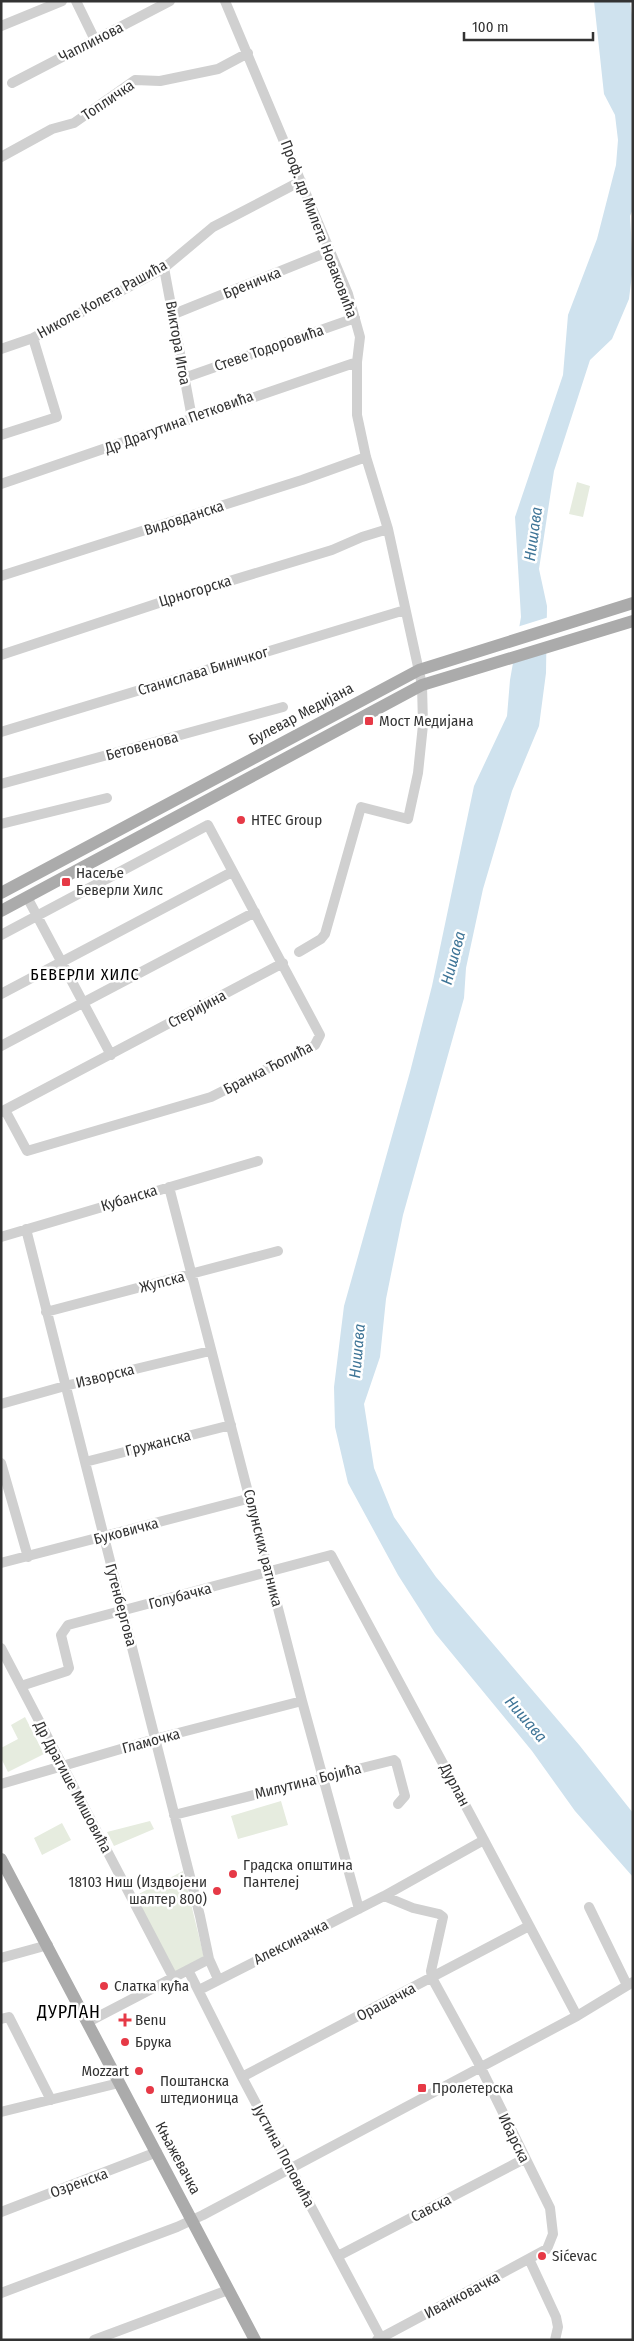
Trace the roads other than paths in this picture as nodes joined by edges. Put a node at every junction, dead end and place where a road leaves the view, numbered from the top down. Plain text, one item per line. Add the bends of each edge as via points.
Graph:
1 (62, 1) edge
2 (76, 1) edge
3 (170, 1) edge
4 (225, 1) edge
5 (1, 26) edge
6 (94, 40) junction
7 (248, 54) junction
8 (12, 83) dead end
9 (1, 158) edge
10 (301, 181) junction
11 (330, 251) junction
12 (164, 268) junction
13 (174, 314) junction
14 (355, 318) junction
15 (33, 338) junction
16 (1, 349) edge
17 (357, 362) junction
18 (184, 378) junction
19 (192, 418) junction
20 (1, 436) edge
21 (366, 457) junction
22 (1, 484) edge
23 (388, 529) junction
24 (1, 576) edge
25 (633, 603) edge
26 (405, 610) junction
27 (633, 621) edge
28 (1, 655) edge
29 (419, 670) junction
30 (422, 685) junction
31 (283, 707) dead end
32 (1, 732) edge
33 (1, 784) edge
34 (107, 798) dead end
35 (1, 824) edge
36 (232, 872) junction
37 (1, 893) edge
38 (27, 897) junction
39 (1, 911) edge
40 (255, 912) junction
41 (37, 916) junction
42 (1, 935) edge
43 (299, 952) dead end
44 (61, 962) junction
45 (283, 963) junction
46 (1, 994) edge
47 (83, 1002) junction
48 (1, 1046) edge
49 (111, 1055) junction
50 (3, 1111) edge
51 (258, 1161) dead end
52 (169, 1187) junction
53 (26, 1229) junction
54 (1, 1237) edge
55 (278, 1251) dead end
56 (191, 1275) junction
57 (46, 1312) junction
58 (210, 1351) junction
59 (64, 1386) junction
60 (1, 1404) edge
61 (231, 1425) junction
62 (85, 1462) junction
63 (1, 1463) edge
64 (251, 1498) junction
65 (103, 1538) junction
66 (330, 1555) joint
67 (28, 1556) junction
68 (1, 1564) edge
69 (270, 1572) junction
70 (123, 1611) junction
71 (1, 1648) edge
72 (21, 1686) junction
73 (302, 1701) junction
74 (155, 1740) junction
75 (61, 1766) junction
76 (322, 1777) junction
77 (1, 1784) edge
78 (398, 1804) dead end
79 (174, 1815) junction
80 (484, 1840) junction
81 (1, 1859) edge
82 (384, 1896) junction
83 (589, 1907) dead end
84 (359, 1908) junction
85 (529, 1926) junction
86 (48, 1945) junction
87 (1, 1958) edge
88 (209, 1959) junction
89 (188, 1970) junction
90 (174, 1978) junction
91 (432, 1978) junction
92 (218, 1979) junction
93 (630, 1983) edge
94 (199, 1990) junction
95 (576, 2016) junction
96 (1, 2019) edge
97 (88, 2022) junction
98 (480, 2068) junction
99 (242, 2077) junction
100 (119, 2083) junction
101 (51, 2100) junction
102 (1, 2112) edge
103 (157, 2152) junction
104 (524, 2160) junction
105 (291, 2168) junction
106 (1, 2212) edge
107 (192, 2221) junction
108 (547, 2249) joint
109 (338, 2256) junction
110 (529, 2259) junction
111 (228, 2290) junction
112 (1, 2293) edge
113 (380, 2339) edge
114 (94, 2340) edge
115 (255, 2340) edge
116 (555, 2340) edge

1 - 5 street
2 - 6 street
3 - 6 street, Чаплинова
4 - 7 street, Проф. др Милета Новаковића
6 - 8 street, Чаплинова
7 - 9 street, Топличка via 218,70 160,81 135,80 74,123 52,129
7 - 10 street, Проф. др Милета Новаковића
10 - 11 street, Проф. др Милета Новаковића
10 - 12 street, Николе Колета Рашића via 214,227
11 - 13 street, Бреничка
11 - 14 street, Проф. др Милета Новаковића
12 - 13 street, Виктора Игоа
12 - 15 street, Николе Колета Рашића
13 - 18 street, Виктора Игоа
14 - 17 street, Проф. др Милета Новаковића via 360,337
14 - 18 street, Стеве Тодоровића
15 - 16 street, Николе Колета Рашића
15 - 20 street via 57,417
17 - 19 street, Др Драгутина Петковића
17 - 21 street, Проф. др Милета Новаковића via 358,415
18 - 19 street, Виктора Игоа
19 - 22 street, Др Драгутина Петковића
21 - 23 street, Проф. др Милета Новаковића
21 - 24 street, Видовданска
23 - 26 street, Проф. др Милета Новаковића
23 - 28 street, Црногорска via 332,550
25 - 29 main road, Булевар Медијана
26 - 29 street, Проф. др Милета Новаковића
26 - 32 street, Станислава Биничког
27 - 30 main road, Булевар Медијана
29 - 30 street, Проф. др Милета Новаковића
29 - 37 main road, Булевар Медијана
30 - 38 main road, Булевар Медијана
30 - 43 street via 423,725 418,773 408,819 361,807 324,934
31 - 33 street, Бетовенова
34 - 35 street
36 - 40 street, Бранка Ћопића
36 - 41 street, Бранка Ћопића via 208,824
36 - 44 street
38 - 39 main road, Булевар Медијана
38 - 41 street
40 - 45 street, Бранка Ћопића
40 - 47 street
41 - 42 street
41 - 44 street
44 - 46 street
44 - 47 street
45 - 49 street, Стеријина
45 - 50 street, Бранка Ћопића via 319,1030 316,1045 211,1097 27,1151
47 - 48 street
47 - 49 street
49 - 50 street, Стеријина
51 - 52 street, Кубанска
52 - 53 street, Кубанска
52 - 56 street, Солунских ратника
53 - 54 street, Кубанска
53 - 57 street, Гутенбергова
55 - 56 street, Жупска
56 - 57 street, Жупска
56 - 58 street, Солунских ратника
57 - 59 street, Гутенбергова
58 - 59 street, Изворска
58 - 61 street, Солунских ратника
59 - 60 street, Изворска
59 - 62 street, Гутенбергова
61 - 62 street, Гружанска
61 - 64 street, Солунских ратника
62 - 65 street, Гутенбергова
63 - 67 street
64 - 65 street, Буковичка
64 - 69 street, Солунских ратника
65 - 67 street, Буковичка
65 - 70 street, Гутенбергова
66 - 69 street, Голубачка
66 - 80 street, Дурлан
67 - 68 street, Буковичка
69 - 70 street, Голубачка
69 - 73 street, Солунских ратника
70 - 72 street, Голубачка via 68,1625 61,1636 70,1668
70 - 74 street, Гутенбергова
71 - 72 street, Др Драгише Мишовића
72 - 75 street, Др Драгише Мишовића
73 - 74 street, Гламочка
73 - 76 street, Солунских ратника
74 - 75 street, Гламочка
74 - 79 street, Гутенбергова
75 - 77 street, Гламочка
75 - 90 street, Др Драгише Мишовића
76 - 78 street, Милутина Бојића via 394,1760 405,1796
76 - 79 street, Милутина Бојића
76 - 84 street, Солунских ратника
79 - 88 street, Гутенбергова
80 - 82 street, Алексиначка
80 - 85 street, Дурлан
81 - 86 main road, Књажевачка
82 - 84 street, Алексиначка
82 - 91 street via 443,1917
83 - 93 street
84 - 92 street, Алексиначка
85 - 91 street, Орашачка
85 - 95 street, Дурлан
86 - 87 street
86 - 97 main road, Књажевачка
88 - 89 street
88 - 92 street, Гутенбергова
89 - 90 street
89 - 94 street, Јустина Поповића
90 - 97 street
91 - 98 street, Ибарска
91 - 99 street, Орашачка
92 - 94 street, Алексиначка
93 - 95 street
94 - 99 street, Јустина Поповића
95 - 98 street
96 - 101 street via 9,2017
97 - 100 main road, Књажевачка
98 - 104 street, Ибарска
98 - 105 street
99 - 105 street, Јустина Поповића
100 - 101 street
100 - 103 main road, Књажевачка
101 - 102 street
103 - 106 street, Озренска
103 - 107 main road, Књажевачка
104 - 108 street, Ибарска via 550,2208 552,2234
104 - 109 street, Савска
105 - 107 street
105 - 109 street, Јустина Поповића
107 - 111 main road, Књажевачка
107 - 112 street
108 - 110 street, Иванковачка
109 - 113 street, Јустина Поповића
110 - 113 street, Иванковачка
110 - 116 street via 556,2317
111 - 114 street
111 - 115 main road, Књажевачка

